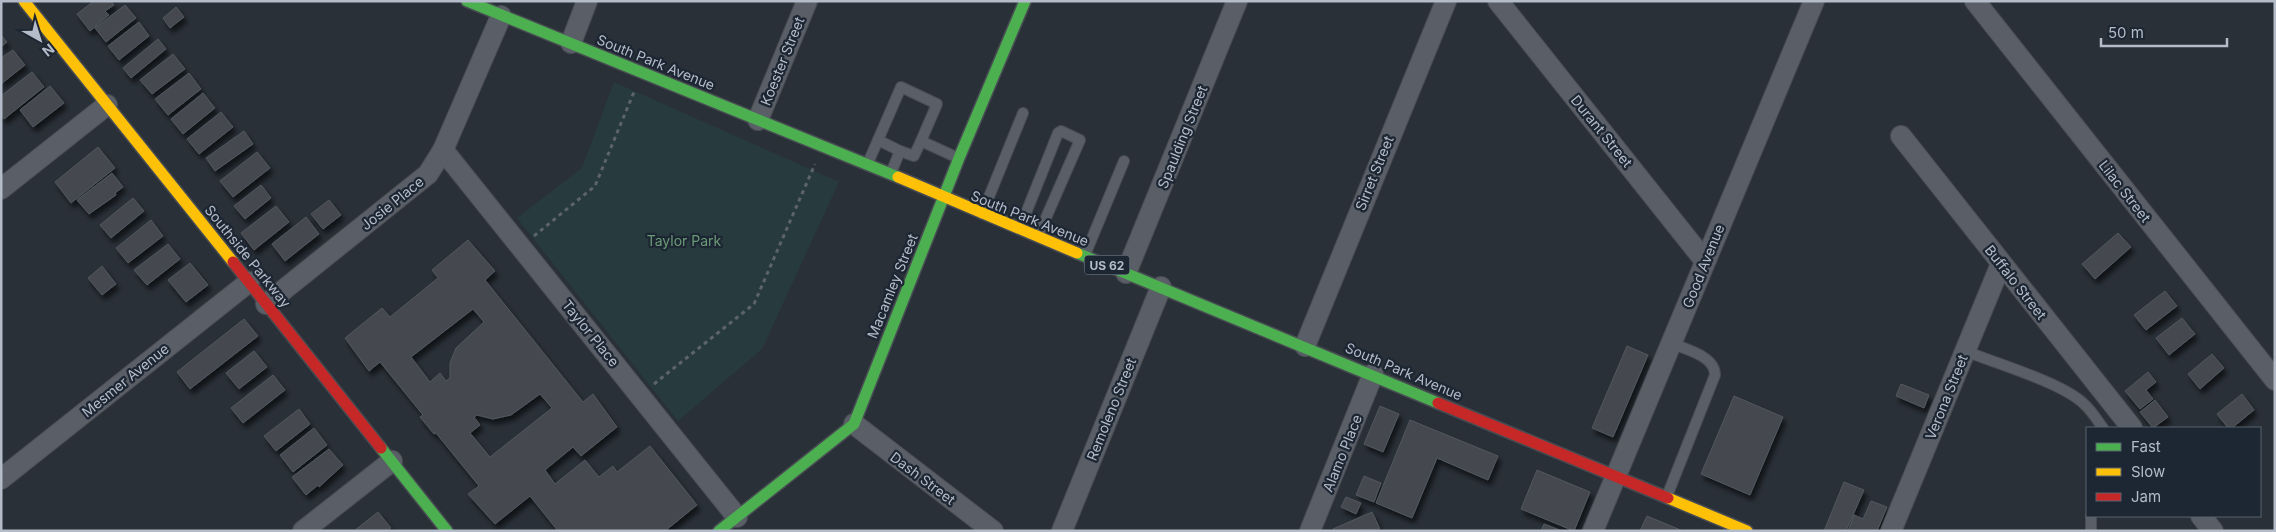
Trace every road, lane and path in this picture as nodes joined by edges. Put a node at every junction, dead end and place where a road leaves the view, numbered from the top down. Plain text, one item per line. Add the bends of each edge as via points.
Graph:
1 (24, 1) edge
2 (467, 1) edge
3 (587, 1) edge
4 (807, 1) edge
5 (1024, 1) edge
6 (1237, 1) edge
7 (1446, 1) edge
8 (1498, 1) edge
9 (1814, 1) edge
10 (1976, 1) edge
11 (501, 16) junction
12 (571, 43) junction
13 (642, 72) junction
14 (107, 105) junction
15 (1023, 113) dead end
16 (758, 120) junction
17 (1900, 136) dead end
18 (878, 140) junction
19 (921, 141) junction
20 (822, 148) junction
21 (443, 150) junction
22 (900, 151) junction
23 (959, 158) junction
24 (1124, 161) dead end
25 (867, 165) junction
26 (891, 174) junction
27 (1, 189) edge
28 (943, 198) junction
29 (982, 214) junction
30 (1019, 230) junction
31 (1038, 237) junction
32 (530, 239) dead end
33 (1084, 256) junction
34 (1705, 261) junction
35 (2001, 264) junction
36 (1126, 273) junction
37 (249, 282) junction
38 (1161, 287) junction
39 (266, 304) junction
40 (1671, 343) junction
41 (1305, 346) junction
42 (1965, 351) junction
43 (1373, 374) junction
44 (2275, 380) edge
45 (648, 389) dead end
46 (854, 424) junction
47 (2121, 424) edge
48 (2102, 427) edge
49 (392, 461) junction
50 (1616, 476) junction
51 (1, 479) edge
52 (1667, 497) junction
53 (737, 517) junction
54 (2091, 517) edge
55 (2202, 517) edge
56 (303, 531) edge
57 (447, 531) edge
58 (719, 531) edge
59 (993, 531) edge
60 (1062, 531) edge
61 (1310, 531) edge
62 (1593, 531) edge
63 (1747, 531) edge
64 (1891, 531) edge
65 (2091, 531) edge
66 (2213, 531) edge

1 - 14 main road, Southside Parkway
2 - 11 main road, South Park Avenue / US 62
3 - 12 street
4 - 16 street, Koester Street
5 - 23 main road, Macamley Street
6 - 36 street, Spaulding Street
7 - 41 street, Sirret Street
8 - 34 street, Durant Street
9 - 34 street, Good Avenue
10 - 44 street, Lilac Street
11 - 12 main road, South Park Avenue / US 62
11 - 21 street, Josie Place
12 - 13 main road, South Park Avenue / US 62
13 - 16 main road, South Park Avenue / US 62
13 - 32 path via 595,186
14 - 27 street
14 - 37 main road, Southside Parkway
15 - 29 lane
16 - 20 main road, South Park Avenue / US 62
17 - 35 street, Buffalo Street
18 - 19 lane via 901,87 937,104
18 - 22 lane
18 - 25 lane
19 - 22 lane via 914,156
19 - 23 lane
20 - 25 main road, South Park Avenue / US 62
20 - 45 path via 754,304
21 - 39 street, Josie Place via 428,174
21 - 53 street, Taylor Place
22 - 26 lane
23 - 28 main road, Macamley Street
24 - 33 lane
25 - 26 main road, South Park Avenue / US 62
26 - 28 main road, South Park Avenue / US 62
28 - 29 main road, South Park Avenue / US 62
28 - 46 main road, Macamley Street
29 - 30 main road, South Park Avenue / US 62
30 - 31 main road, South Park Avenue / US 62
30 - 31 lane via 1061,131 1080,140
31 - 33 main road, South Park Avenue / US 62
33 - 36 main road, South Park Avenue / US 62
34 - 40 street, Good Avenue
35 - 42 street, Verona Street
35 - 47 street, Buffalo Street
36 - 38 main road, South Park Avenue / US 62
37 - 39 main road, Southside Parkway
37 - 51 street, Mesmer Avenue
38 - 41 main road, South Park Avenue / US 62
38 - 60 street, Remoleno Street
39 - 49 main road, Southside Parkway
40 - 50 street, Good Avenue
40 - 52 lane via 1711,361 1715,375
41 - 43 main road, South Park Avenue / US 62
42 - 48 lane via 2050,384 2084,404
42 - 64 street, Verona Street
43 - 50 main road, South Park Avenue / US 62
43 - 61 street, Alamo Place
46 - 53 main road
46 - 59 street, Dash Street
49 - 56 street
49 - 57 main road, Southside Parkway
50 - 52 main road, South Park Avenue / US 62
50 - 62 street, Good Avenue
52 - 63 main road, South Park Avenue / US 62
53 - 58 main road
54 - 65 lane
55 - 66 street

